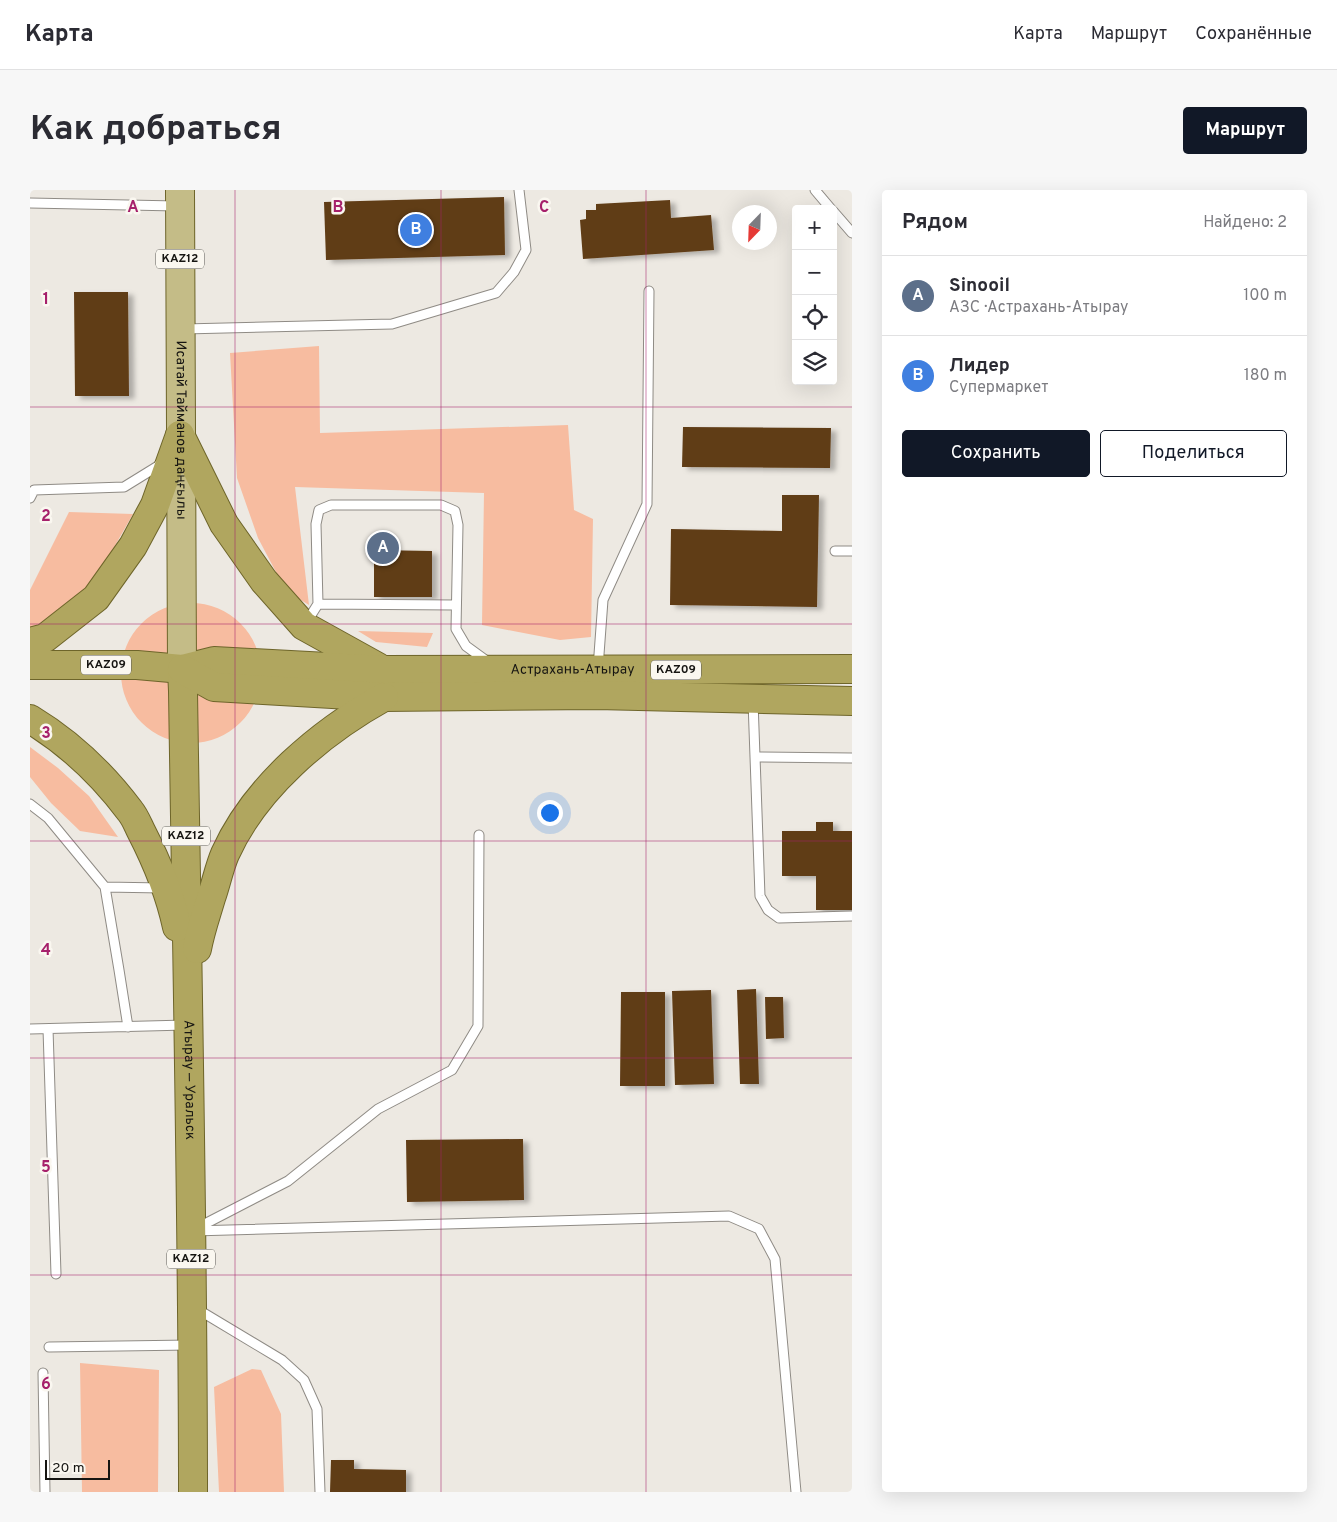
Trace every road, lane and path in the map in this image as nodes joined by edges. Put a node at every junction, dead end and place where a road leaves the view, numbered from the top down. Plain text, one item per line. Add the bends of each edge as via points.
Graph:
1 (519, 190) edge
2 (815, 190) edge
3 (180, 198) edge
4 (30, 203) edge
5 (828, 205) edge
6 (837, 216) edge
7 (852, 233) edge
8 (649, 291) dead end
9 (180, 329) junction
10 (180, 436) junction
11 (31, 493) edge
12 (852, 550) edge
13 (835, 551) dead end
14 (455, 605) junction
15 (311, 615) junction
16 (30, 642) edge
17 (30, 666) edge
18 (182, 669) junction
19 (598, 670) junction
20 (852, 670) edge
21 (501, 671) junction
22 (384, 684) junction
23 (752, 698) junction
24 (852, 701) edge
25 (30, 719) edge
26 (756, 758) junction
27 (852, 758) edge
28 (30, 804) edge
29 (478, 835) dead end
30 (104, 887) junction
31 (166, 888) junction
32 (852, 916) edge
33 (189, 1014) junction
34 (128, 1027) junction
35 (30, 1029) edge
36 (48, 1029) junction
37 (190, 1231) junction
38 (56, 1274) dead end
39 (193, 1306) junction
40 (193, 1345) junction
41 (49, 1347) dead end
42 (43, 1373) dead end
43 (46, 1492) edge
44 (193, 1492) edge
45 (320, 1492) edge
46 (796, 1492) edge

1 - 9 lane via 526,250 514,272 496,293 392,324
2 - 5 lane
3 - 4 lane
3 - 9 main road, Исатай Тайманов даңғылы / KAZ12
6 - 7 lane
8 - 19 lane via 647,504 602,600
9 - 10 main road, Исатай Тайманов даңғылы / KAZ12
10 - 11 lane via 158,466 124,488
10 - 15 highway via 224,524 264,582
10 - 16 highway via 155,506 134,546 96,598 45,638
10 - 18 main road, Исатай Тайманов даңғылы / KAZ12
12 - 13 lane
14 - 15 lane
14 - 15 lane via 458,525 455,511 441,505 331,505 318,510
14 - 21 lane via 456,629 466,646
15 - 22 highway
17 - 18 highway, KAZ09 via 137,665
18 - 22 highway, KAZ09 via 214,661
18 - 33 highway, Атырау — Уральск / KAZ12
19 - 20 highway, Астрахань-Атырау / KAZ09
19 - 21 highway, Астрахань-Атырау / KAZ09
21 - 22 highway, Астрахань-Атырау / KAZ09
22 - 23 highway, Астрахань-Атырау / KAZ09
22 - 33 highway via 356,712 279,776 247,815 225,855 207,910 198,944
23 - 24 highway, Астрахань-Атырау / KAZ09
23 - 26 lane
25 - 31 highway via 49,730 96,770 131,812 153,853
26 - 27 lane
26 - 32 lane via 760,896 768,910 779,918
28 - 30 lane via 48,818
29 - 37 lane via 478,1026 452,1070 378,1109 288,1181
30 - 31 lane
30 - 34 lane
31 - 33 highway via 181,942
33 - 34 lane
33 - 37 highway, Атырау — Уральск / KAZ12
34 - 36 lane
35 - 36 lane
36 - 38 lane
37 - 39 highway, Атырау — Уральск / KAZ12
37 - 46 lane via 729,1216 759,1229 775,1259
39 - 40 highway, Атырау — Уральск / KAZ12
39 - 45 lane via 282,1360 304,1380 317,1409
40 - 41 lane
40 - 44 highway, Атырау — Уральск / KAZ12
42 - 43 lane

